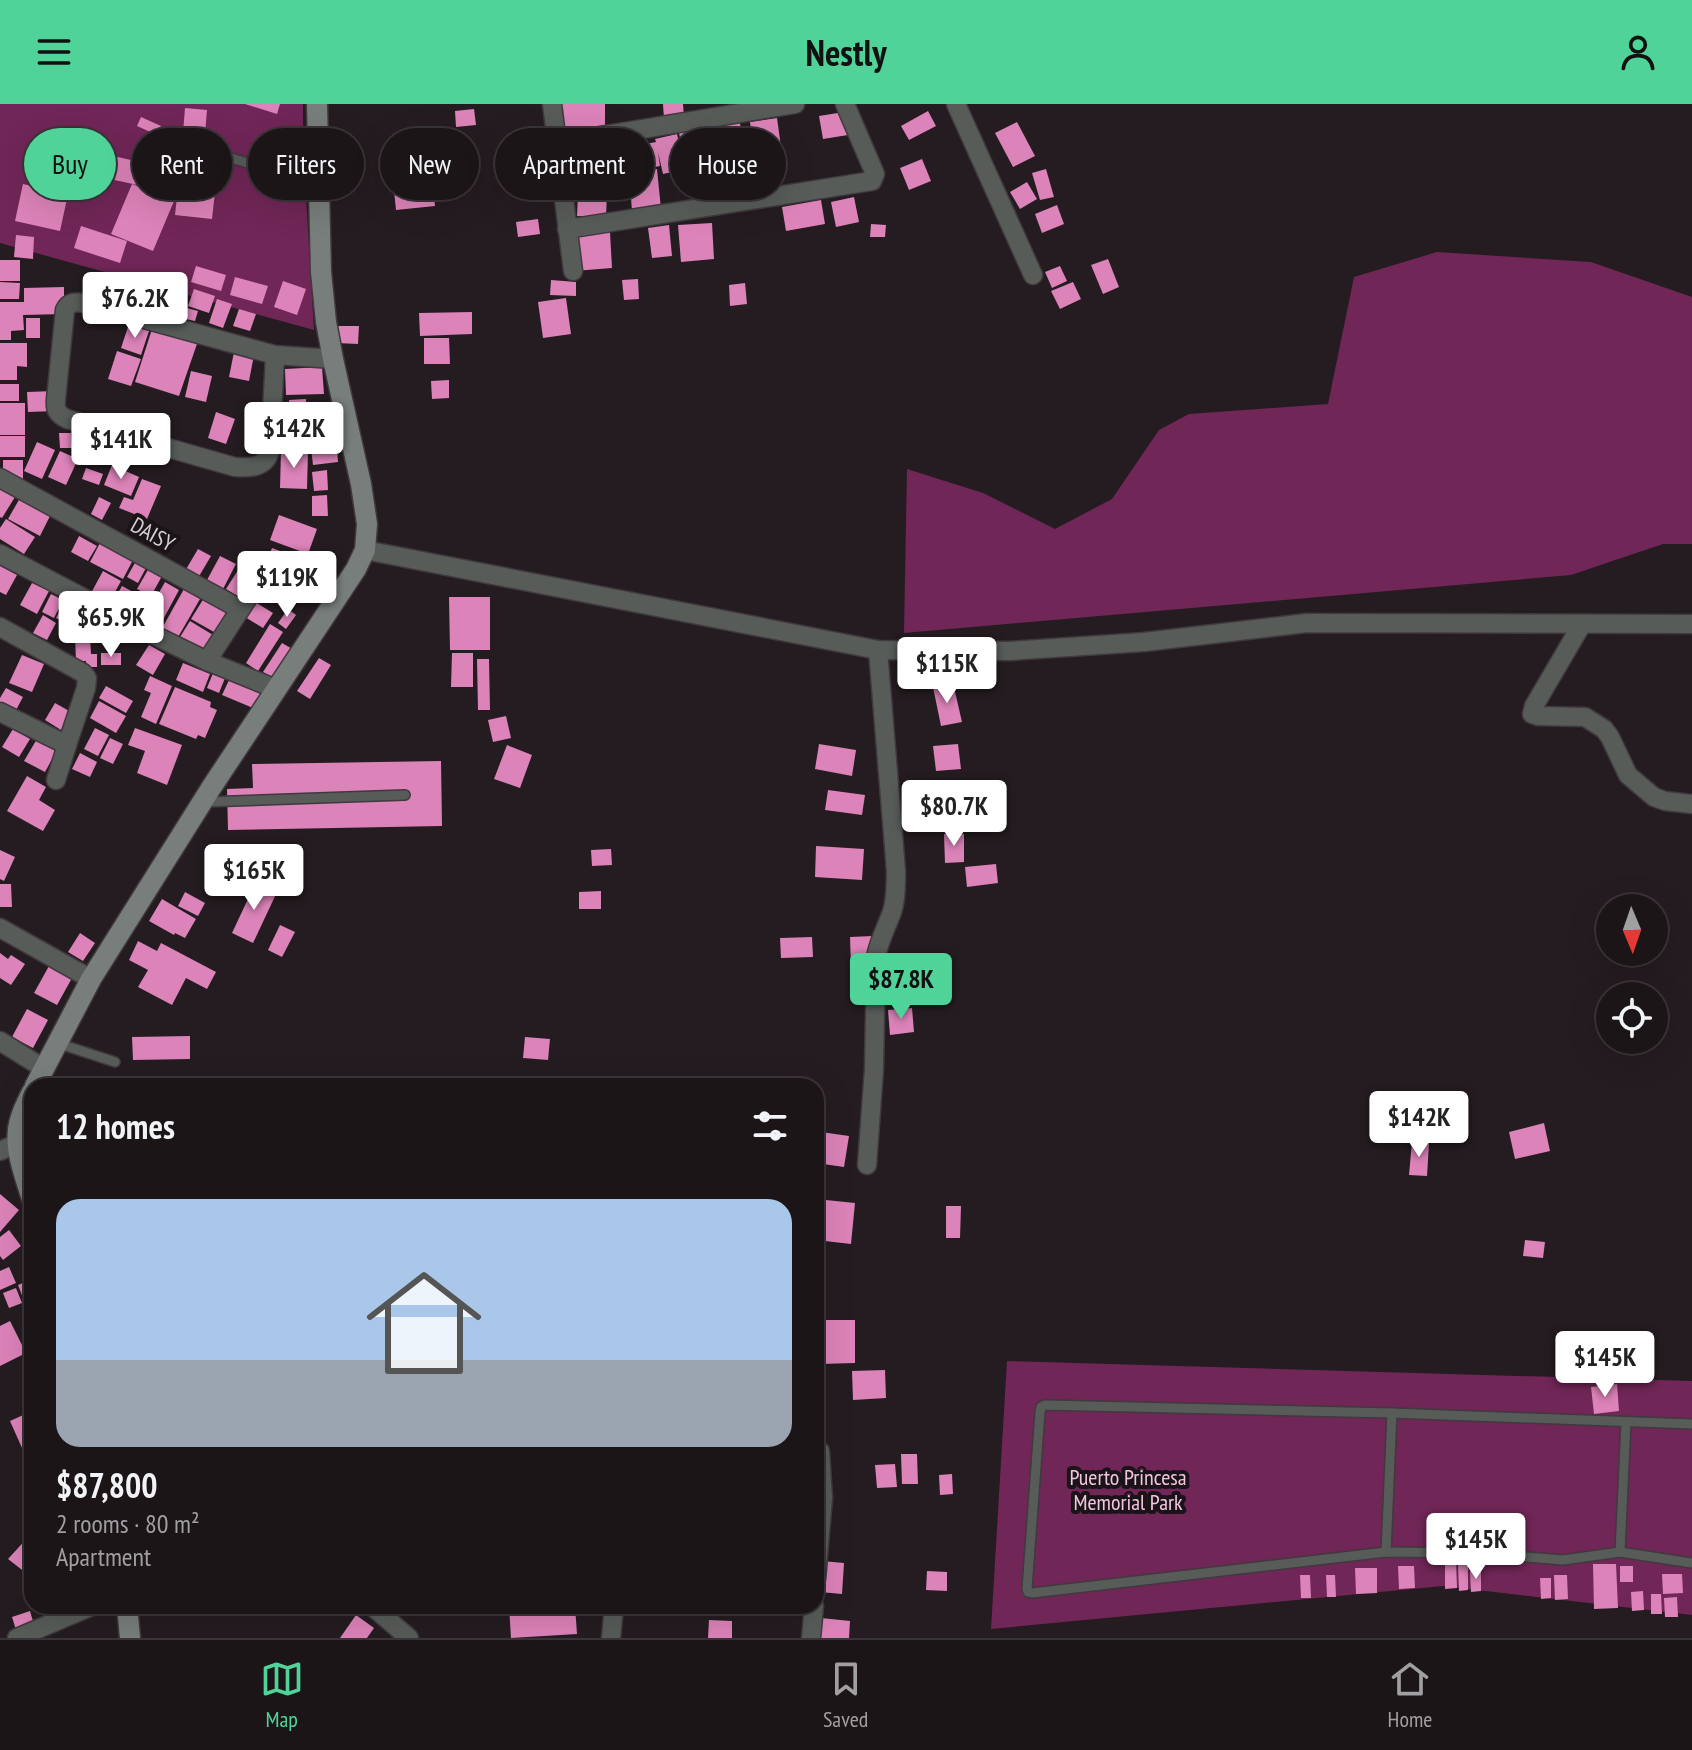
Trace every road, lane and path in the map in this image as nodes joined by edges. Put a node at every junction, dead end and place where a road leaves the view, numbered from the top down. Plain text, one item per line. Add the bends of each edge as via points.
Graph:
1 (317, 104) edge
2 (552, 104) edge
3 (795, 104) edge
4 (845, 104) edge
5 (956, 104) edge
6 (317, 128) edge
7 (555, 128) edge
8 (649, 128) edge
9 (319, 200) edge
10 (564, 200) edge
11 (567, 229) junction
12 (573, 271) dead end
13 (1033, 275) dead end
14 (275, 355) junction
15 (333, 359) junction
16 (0, 478) edge
17 (365, 550) junction
18 (0, 554) edge
19 (260, 579) dead end
20 (240, 609) junction
21 (1582, 624) junction
22 (1692, 624) edge
23 (0, 627) edge
24 (878, 650) junction
25 (207, 661) junction
26 (276, 689) junction
27 (0, 712) edge
28 (67, 745) junction
29 (56, 780) dead end
30 (405, 795) dead end
31 (202, 802) junction
32 (1692, 804) edge
33 (0, 928) edge
34 (91, 979) junction
35 (0, 1041) edge
36 (57, 1043) junction
37 (115, 1062) dead end
38 (39, 1077) edge
39 (24, 1109) edge
40 (9, 1147) edge
41 (867, 1165) dead end
42 (24, 1181) edge
43 (1392, 1413) junction
44 (1626, 1422) junction
45 (1692, 1424) edge
46 (1386, 1552) junction
47 (1620, 1552) junction
48 (1692, 1563) edge
49 (73, 1614) edge
50 (128, 1614) edge
51 (381, 1614) edge
52 (613, 1614) edge
53 (813, 1614) edge
54 (17, 1638) edge
55 (130, 1638) edge
56 (409, 1638) edge
57 (611, 1638) edge
58 (811, 1638) edge

1 - 6 street
2 - 7 street
3 - 8 street
4 - 11 street via 875,174 872,181
5 - 13 street
9 - 15 street via 321,272
10 - 11 street
11 - 12 street
14 - 14 street via 72,303 65,310 56,412 235,467 256,466 270,451
14 - 15 street
15 - 17 street via 361,484
16 - 20 street, DAISY
17 - 24 street
17 - 26 street
18 - 25 street
19 - 20 street
20 - 25 street
21 - 22 street
21 - 24 street via 1307,623 1009,651
21 - 32 street via 1532,714 1585,717 1604,729 1628,775 1654,797
23 - 28 street via 87,678
24 - 41 street via 896,894 876,957
25 - 26 street
26 - 31 street
27 - 28 street
28 - 29 street
30 - 31 lane
31 - 34 street
33 - 34 street
34 - 36 street
35 - 38 street
36 - 37 lane
36 - 38 street
39 - 40 street
40 - 42 street
43 - 44 lane
43 - 46 lane
43 - 46 lane via 1045,1405 1040,1412 1027,1589 1032,1593
44 - 45 lane
44 - 47 lane
46 - 47 lane via 1563,1560
47 - 48 lane
49 - 54 street
50 - 55 street
51 - 56 street
52 - 57 street
53 - 58 street

